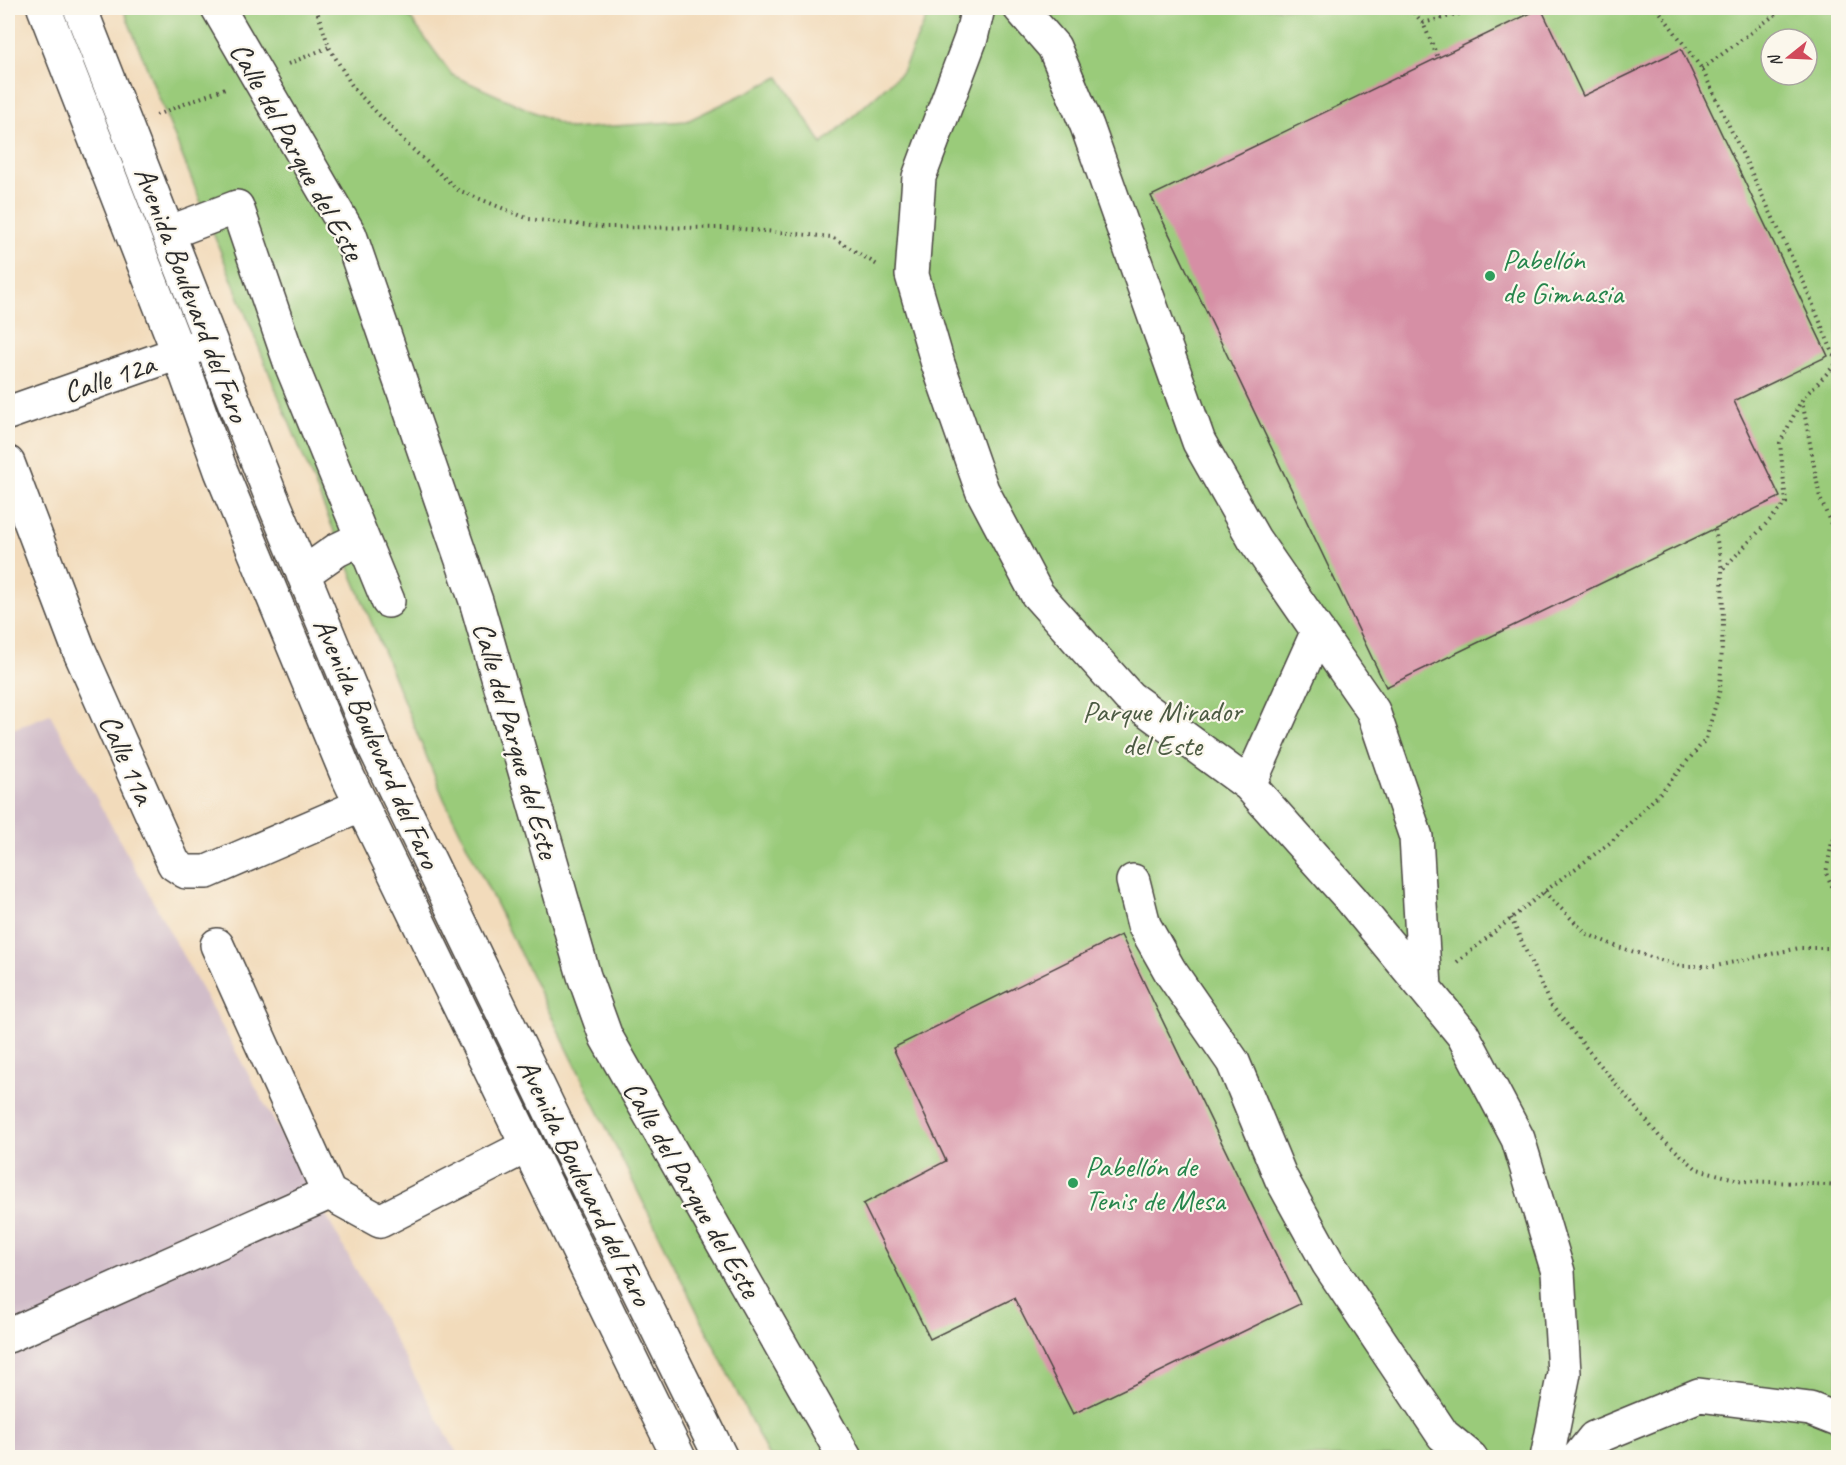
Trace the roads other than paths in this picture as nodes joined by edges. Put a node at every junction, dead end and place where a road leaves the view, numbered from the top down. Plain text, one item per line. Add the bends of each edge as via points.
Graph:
1 (44, 8) edge
2 (80, 8) edge
3 (218, 8) edge
4 (978, 8) edge
5 (1020, 8) edge
6 (168, 233) junction
7 (211, 341) junction
8 (179, 354) junction
9 (8, 414) edge
10 (8, 463) edge
11 (362, 538) junction
12 (303, 574) junction
13 (388, 601) dead end
14 (1318, 632) junction
15 (1249, 785) junction
16 (362, 805) junction
17 (1133, 881) dead end
18 (218, 945) dead end
19 (1425, 988) junction
20 (527, 1146) junction
21 (329, 1193) junction
22 (8, 1336) edge
23 (1839, 1420) edge
24 (679, 1458) edge
25 (721, 1458) edge
26 (845, 1458) edge
27 (1472, 1458) edge
28 (1547, 1458) edge
29 (1578, 1458) edge

1 - 8 street, Avenida Boulevard del Faro
2 - 6 street, Avenida Boulevard del Faro
3 - 26 street, Calle del Parque del Este via 350,235 476,601 584,976 606,1037
4 - 15 street via 971,38 919,177 912,274 938,364 982,490 1036,594 1129,697
5 - 14 street via 1054,47 1087,126 1199,442 1254,539
6 - 7 street, Avenida Boulevard del Faro
6 - 11 street via 237,207 290,362
7 - 8 street, Calle 12a
7 - 12 street, Avenida Boulevard del Faro
8 - 9 street, Calle 12a
8 - 16 street, Avenida Boulevard del Faro via 221,471
10 - 16 street, Calle 11a via 79,650 174,864 186,872 207,872
11 - 12 street
11 - 13 street
12 - 25 street, Avenida Boulevard del Faro via 375,748
14 - 15 street
14 - 19 street via 1373,711 1416,837
15 - 19 street
16 - 20 street, Avenida Boulevard del Faro
17 - 27 street via 1144,925 1170,971 1233,1062 1281,1178 1328,1263 1443,1435
18 - 21 street
19 - 28 street via 1463,1035 1518,1139 1558,1272 1564,1373
20 - 21 street via 380,1221
20 - 24 street, Avenida Boulevard del Faro
21 - 22 street
23 - 29 street via 1810,1409 1699,1395 1594,1438

